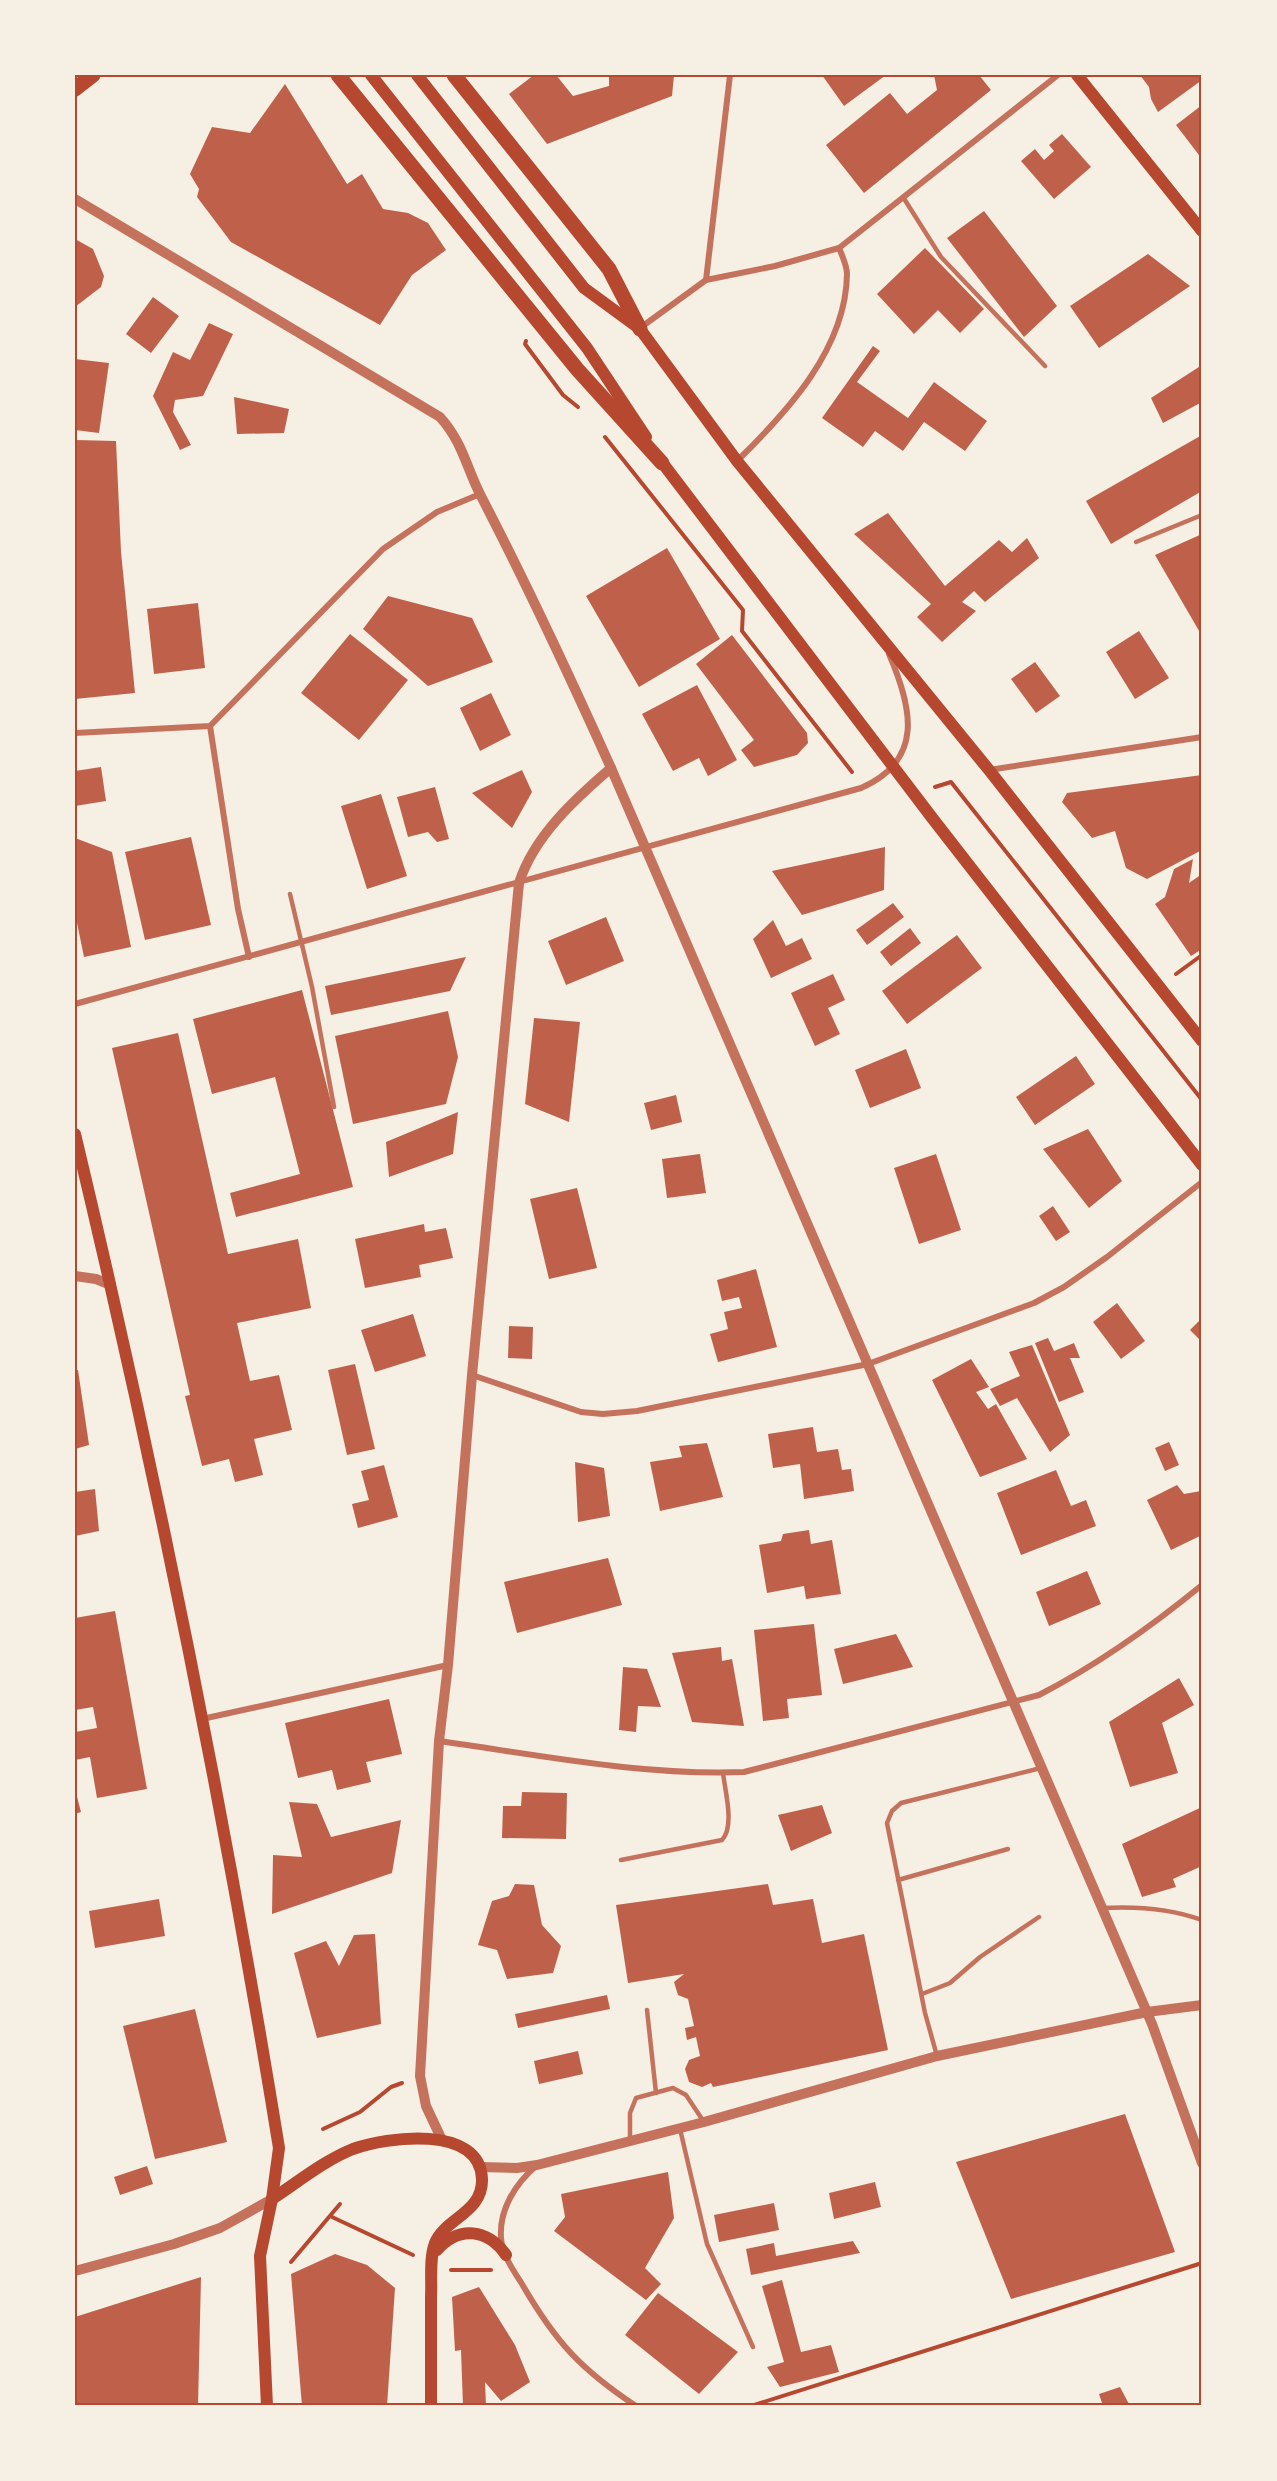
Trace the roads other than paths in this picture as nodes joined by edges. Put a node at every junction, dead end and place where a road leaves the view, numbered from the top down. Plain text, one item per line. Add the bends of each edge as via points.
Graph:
1 (93, 75) edge
2 (338, 75) edge
3 (371, 75) edge
4 (417, 75) edge
5 (454, 75) edge
6 (730, 75) edge
7 (1058, 75) edge
8 (1077, 75) edge
9 (75, 89) edge
10 (903, 197) junction
11 (75, 199) edge
12 (1202, 231) edge
13 (839, 248) junction
14 (706, 280) junction
15 (640, 329) junction
16 (1045, 366) dead end
17 (737, 461) junction
18 (662, 463) junction
19 (480, 494) junction
20 (1202, 515) edge
21 (1136, 542) dead end
22 (884, 641) junction
23 (210, 726) junction
24 (75, 733) edge
25 (1202, 737) edge
26 (611, 768) junction
27 (894, 768) junction
28 (989, 770) junction
29 (645, 848) junction
30 (519, 883) junction
31 (290, 894) dead end
32 (302, 943) junction
33 (249, 957) junction
34 (75, 1004) edge
35 (1202, 1041) edge
36 (334, 1107) dead end
37 (75, 1134) edge
38 (1202, 1165) edge
39 (1202, 1182) edge
40 (75, 1276) edge
41 (111, 1285) junction
42 (868, 1364) junction
43 (472, 1375) junction
44 (1202, 1585) edge
45 (448, 1665) junction
46 (1012, 1701) junction
47 (201, 1720) junction
48 (439, 1741) junction
49 (1041, 1768) junction
50 (723, 1773) junction
51 (1008, 1850) dead end
52 (621, 1860) dead end
53 (898, 1880) junction
54 (1101, 1908) junction
55 (1039, 1917) dead end
56 (1202, 1920) edge
57 (922, 1994) junction
58 (1202, 2005) edge
59 (646, 2010) dead end
60 (1147, 2012) junction
61 (937, 2056) junction
62 (656, 2092) junction
63 (704, 2122) junction
64 (680, 2128) junction
65 (442, 2140) junction
66 (631, 2140) junction
67 (1202, 2163) edge
68 (537, 2165) junction
69 (479, 2167) junction
70 (272, 2199) junction
71 (433, 2255) junction
72 (506, 2255) junction
73 (75, 2271) edge
74 (753, 2347) dead end
75 (267, 2406) edge
76 (431, 2406) edge
77 (636, 2406) edge

1 - 9 main road
2 - 18 main road via 577,369
3 - 18 main road via 587,348
4 - 15 main road via 584,288
5 - 15 main road via 609,268
6 - 14 street
7 - 10 street
8 - 12 main road
10 - 13 street
10 - 16 lane via 940,257
11 - 19 street via 440,417 456,435
13 - 14 street
13 - 17 street via 848,272 828,348 796,399
14 - 15 street
15 - 17 main road
17 - 22 main road
18 - 27 main road
19 - 23 street via 437,513 383,549
19 - 26 street
20 - 21 lane
22 - 27 street via 900,682 908,721 905,746
22 - 28 main road
23 - 24 street
23 - 33 street
25 - 28 street
26 - 29 street
26 - 30 street via 577,797 533,852
27 - 29 street via 878,781 852,792
27 - 38 main road
28 - 35 main road
29 - 30 street
29 - 42 street
30 - 32 street
30 - 43 street
31 - 32 lane
32 - 33 street
32 - 36 lane
33 - 34 street
37 - 41 main road
39 - 42 street via 1107,1257 1051,1294
40 - 41 street via 96,1278
41 - 47 main road
42 - 43 street via 637,1411 603,1414 582,1412
42 - 46 street
43 - 45 street
44 - 46 street via 1168,1613 1069,1680 1039,1695
45 - 47 street
45 - 48 street
46 - 49 street
46 - 50 street via 744,1772
47 - 70 main road via 279,2148
48 - 50 street via 585,1762 694,1774
48 - 65 street via 420,2076 426,2106
49 - 53 lane via 901,1803 887,1823
49 - 54 street
50 - 52 lane via 728,1819 722,1840
51 - 53 lane
53 - 57 lane
54 - 56 lane via 1137,1906
54 - 60 street
55 - 57 lane via 980,1957 950,1983
57 - 61 lane
58 - 60 street
59 - 62 lane
60 - 61 street
60 - 67 street
61 - 63 street
62 - 63 lane via 681,2090
62 - 66 lane via 636,2098 631,2104
63 - 64 street
64 - 66 street
64 - 74 lane via 707,2244
65 - 69 main road via 463,2147
65 - 70 main road via 397,2140 351,2150
66 - 68 street
68 - 69 street
68 - 72 street via 519,2184 506,2207 501,2235
69 - 71 main road via 480,2193 437,2239
70 - 73 street via 220,2228
70 - 75 main road via 260,2256
71 - 72 main road via 452,2237 468,2232 488,2237
71 - 76 main road
72 - 77 street via 562,2346 599,2381

